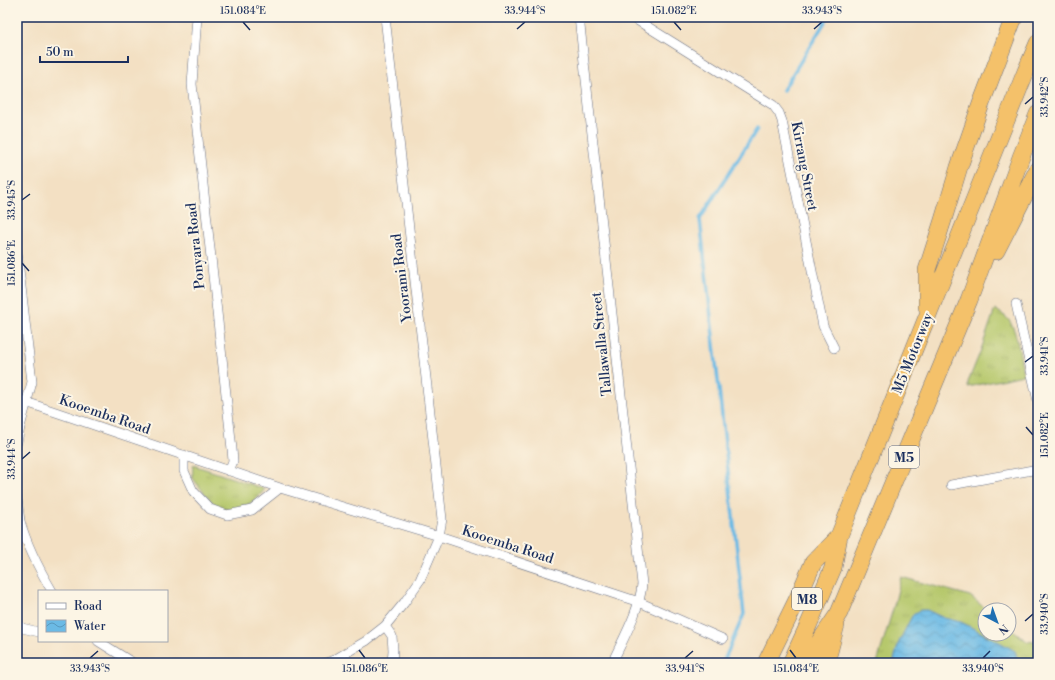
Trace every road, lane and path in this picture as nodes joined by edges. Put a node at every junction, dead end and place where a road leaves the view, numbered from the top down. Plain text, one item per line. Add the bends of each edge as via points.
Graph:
1 (197, 17) edge
2 (385, 17) edge
3 (579, 17) edge
4 (632, 17) edge
5 (1014, 17) edge
6 (1038, 43) edge
7 (1038, 114) edge
8 (1038, 169) edge
9 (17, 252) edge
10 (969, 300) junction
11 (1016, 304) dead end
12 (927, 315) junction
13 (834, 348) dead end
14 (17, 399) edge
15 (1038, 401) edge
16 (27, 402) junction
17 (17, 442) edge
18 (184, 455) junction
19 (1038, 469) edge
20 (229, 471) junction
21 (951, 485) dead end
22 (280, 488) junction
23 (17, 499) edge
24 (19, 523) edge
25 (439, 536) junction
26 (839, 536) junction
27 (51, 590) edge
28 (639, 602) junction
29 (838, 613) junction
30 (17, 623) edge
31 (385, 626) junction
32 (38, 632) edge
33 (723, 639) dead end
34 (100, 642) edge
35 (133, 663) edge
36 (326, 663) edge
37 (392, 663) edge
38 (612, 663) edge
39 (766, 663) edge
40 (778, 663) edge
41 (791, 663) edge
42 (808, 663) edge
43 (824, 663) edge
44 (833, 663) edge

1 - 20 street, Ponyara Road via 192,84 232,449 233,461
2 - 25 street, Yoorami Road via 441,504
3 - 28 street, Tallawalla Street via 642,584
4 - 13 street, Kirrang Street via 773,105 779,112 823,326
5 - 12 highway via 981,104 927,270
6 - 12 highway, M5 Motorway / M5
7 - 10 highway, M5
8 - 10 highway
9 - 16 street via 32,382
10 - 29 highway, M5
11 - 15 street
12 - 26 highway, M5 Motorway / M5
14 - 16 street, Kooemba Road
16 - 17 street
16 - 18 street, Kooemba Road
18 - 20 street, Kooemba Road
18 - 22 street via 184,471 193,491 210,509 227,515 252,510
19 - 21 street
20 - 22 street, Kooemba Road
22 - 25 street, Kooemba Road
23 - 24 street
24 - 27 street
25 - 28 street, Kooemba Road
25 - 31 street, Yoorami Road via 420,580
26 - 39 highway via 813,563
26 - 40 highway, M8 via 821,565
26 - 41 highway, M5 Motorway / M5 via 833,568
28 - 33 street, Kooemba Road
28 - 38 street, Tallawalla Street
29 - 42 highway, M5
29 - 43 highway, M8
29 - 44 highway via 836,655
30 - 32 street via 22,628
31 - 36 street, Yoorami Road via 366,641
31 - 37 street via 392,636
34 - 35 street

